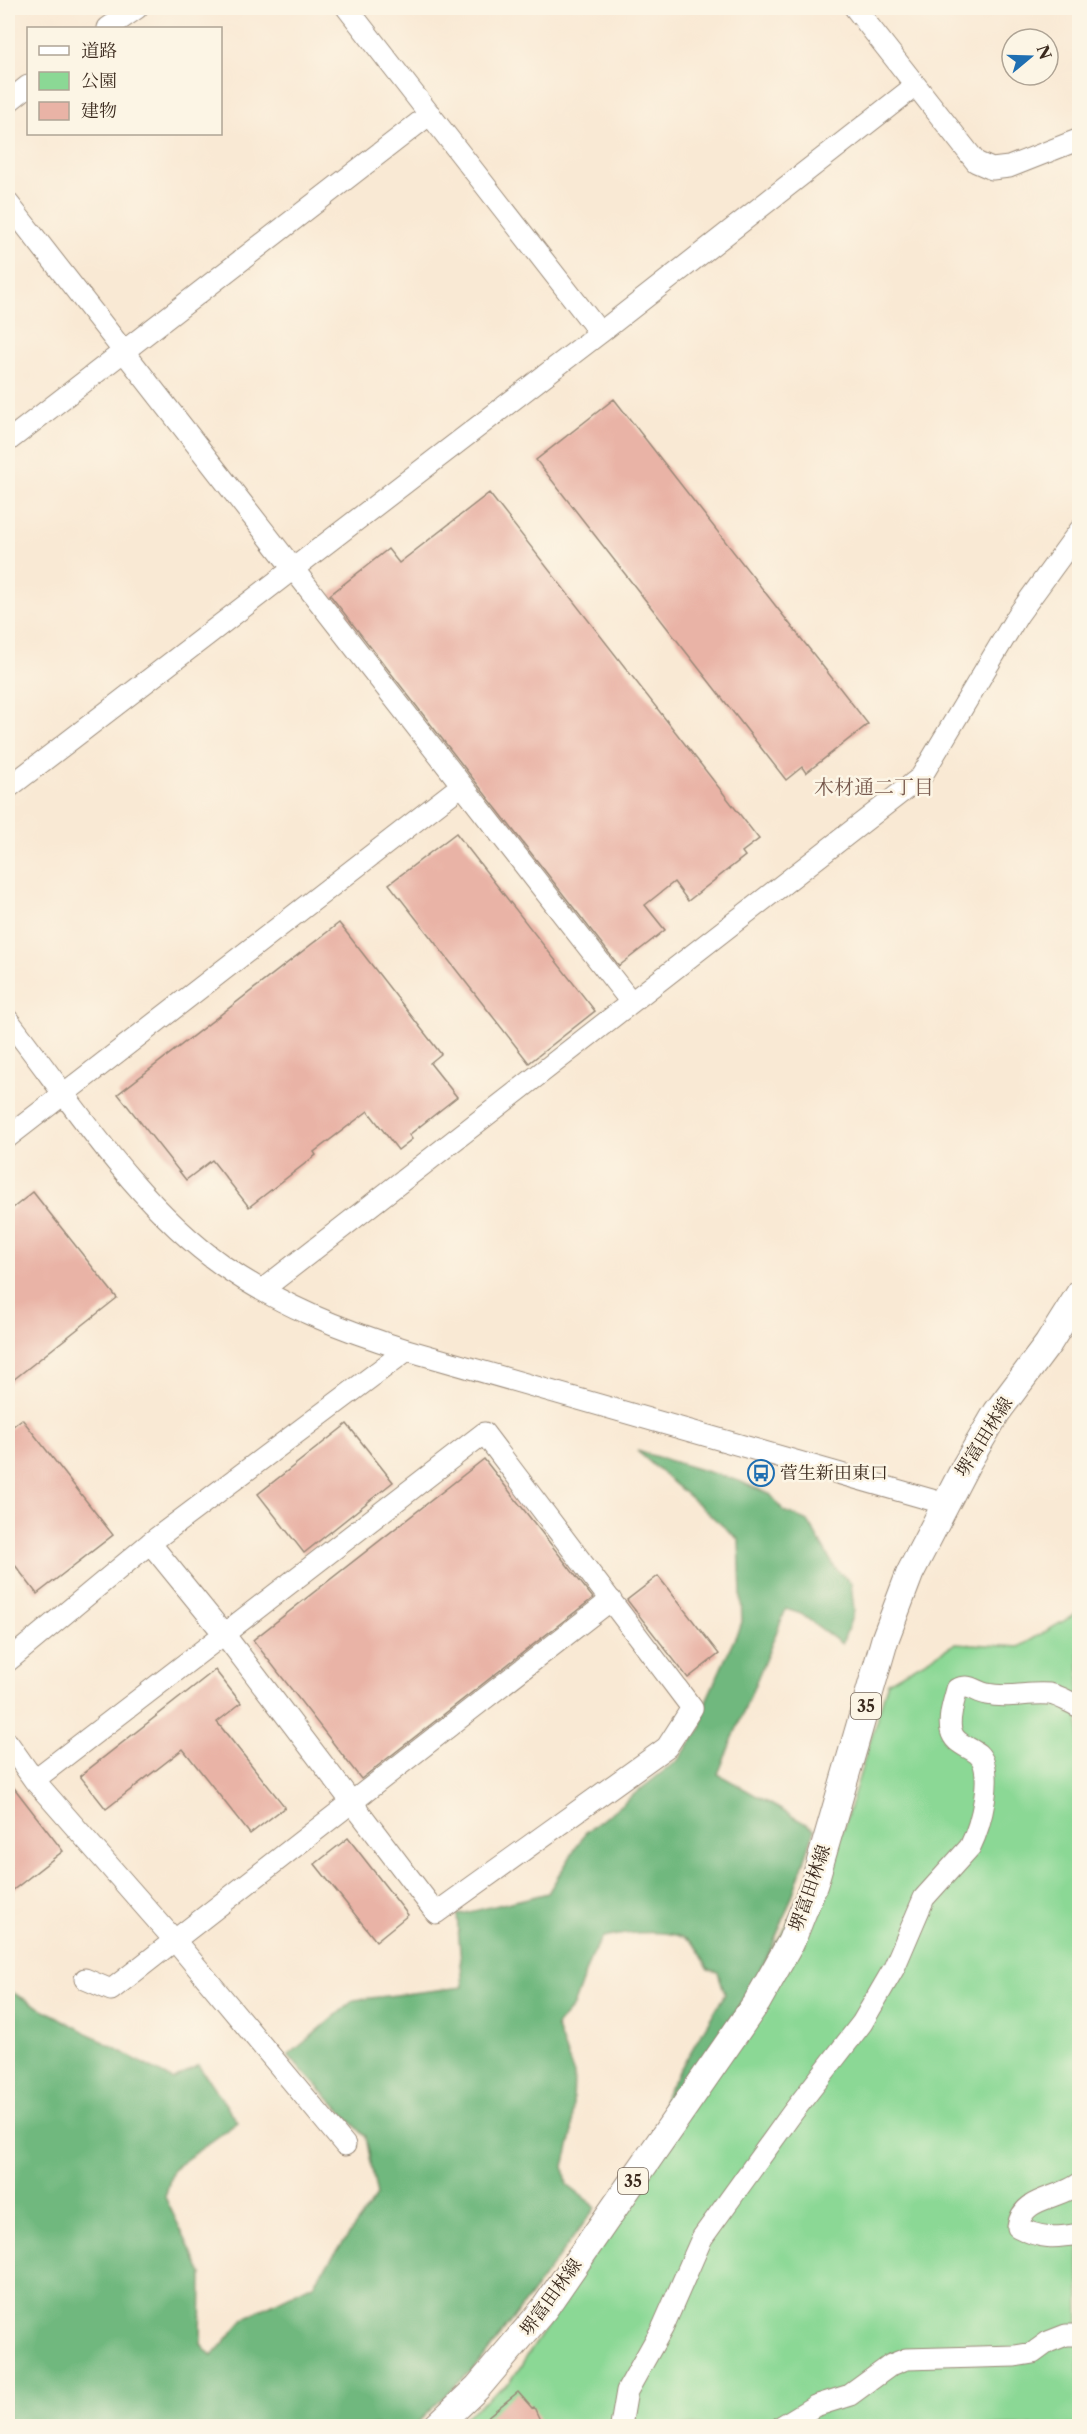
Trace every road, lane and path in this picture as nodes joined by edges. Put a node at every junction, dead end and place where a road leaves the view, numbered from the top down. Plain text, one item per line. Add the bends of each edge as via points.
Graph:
1 (137, 8) edge
2 (347, 8) edge
3 (855, 8) edge
4 (109, 27) edge
5 (915, 86) junction
6 (27, 87) edge
7 (8, 102) edge
8 (430, 114) junction
9 (1080, 139) edge
10 (8, 203) edge
11 (600, 333) junction
12 (123, 352) junction
13 (8, 441) edge
14 (1080, 530) edge
15 (292, 569) junction
16 (462, 785) junction
17 (8, 788) edge
18 (631, 1002) junction
19 (8, 1020) edge
20 (64, 1093) junction
21 (8, 1137) edge
22 (262, 1290) junction
23 (1080, 1293) edge
24 (407, 1350) junction
25 (946, 1503) junction
26 (150, 1542) junction
27 (611, 1600) junction
28 (224, 1634) junction
29 (8, 1661) edge
30 (1080, 1707) edge
31 (8, 1743) edge
32 (34, 1780) junction
33 (353, 1803) junction
34 (176, 1942) junction
35 (85, 1979) dead end
36 (345, 2145) dead end
37 (1080, 2183) edge
38 (1080, 2234) edge
39 (1080, 2335) edge
40 (436, 2427) edge
41 (621, 2427) edge
42 (782, 2427) edge

1 - 4 street
2 - 8 street
3 - 5 street
5 - 9 street via 976,162 992,169 1009,167
5 - 11 street
6 - 7 street
8 - 11 street
8 - 12 street
10 - 12 street
11 - 15 street
12 - 13 street
12 - 15 street
14 - 18 street via 1018,615 921,777
15 - 16 street
15 - 17 street
16 - 18 street
16 - 20 street
18 - 22 street
19 - 20 street
20 - 21 street
20 - 22 street via 129,1177 171,1222 220,1264
22 - 24 street via 317,1318
23 - 25 main road, 堺富田林線 / 35 via 997,1412
24 - 25 street
24 - 26 street
25 - 40 main road, 堺富田林線 / 35 via 896,1605 814,1884 791,1942 735,2036 544,2309 478,2387
26 - 28 street
26 - 29 street
27 - 28 street via 484,1433
27 - 33 street
27 - 33 street via 692,1708 667,1747 436,1913
28 - 32 street
28 - 33 street
30 - 41 street via 1051,1694 1002,1696 985,1694 974,1687 957,1689 950,1729 954,1739 976,1753 987,1769 982,1812 970,1847 924,1898 873,2008 702,2238 663,2327 627,2391
31 - 32 street
32 - 34 street
33 - 34 street
34 - 35 street via 111,1990
34 - 36 street
37 - 38 street via 1030,2204 1019,2216 1018,2227 1031,2235 1052,2239
39 - 42 street via 1066,2335 1033,2352 1015,2356 906,2360 891,2365 850,2394 815,2406

